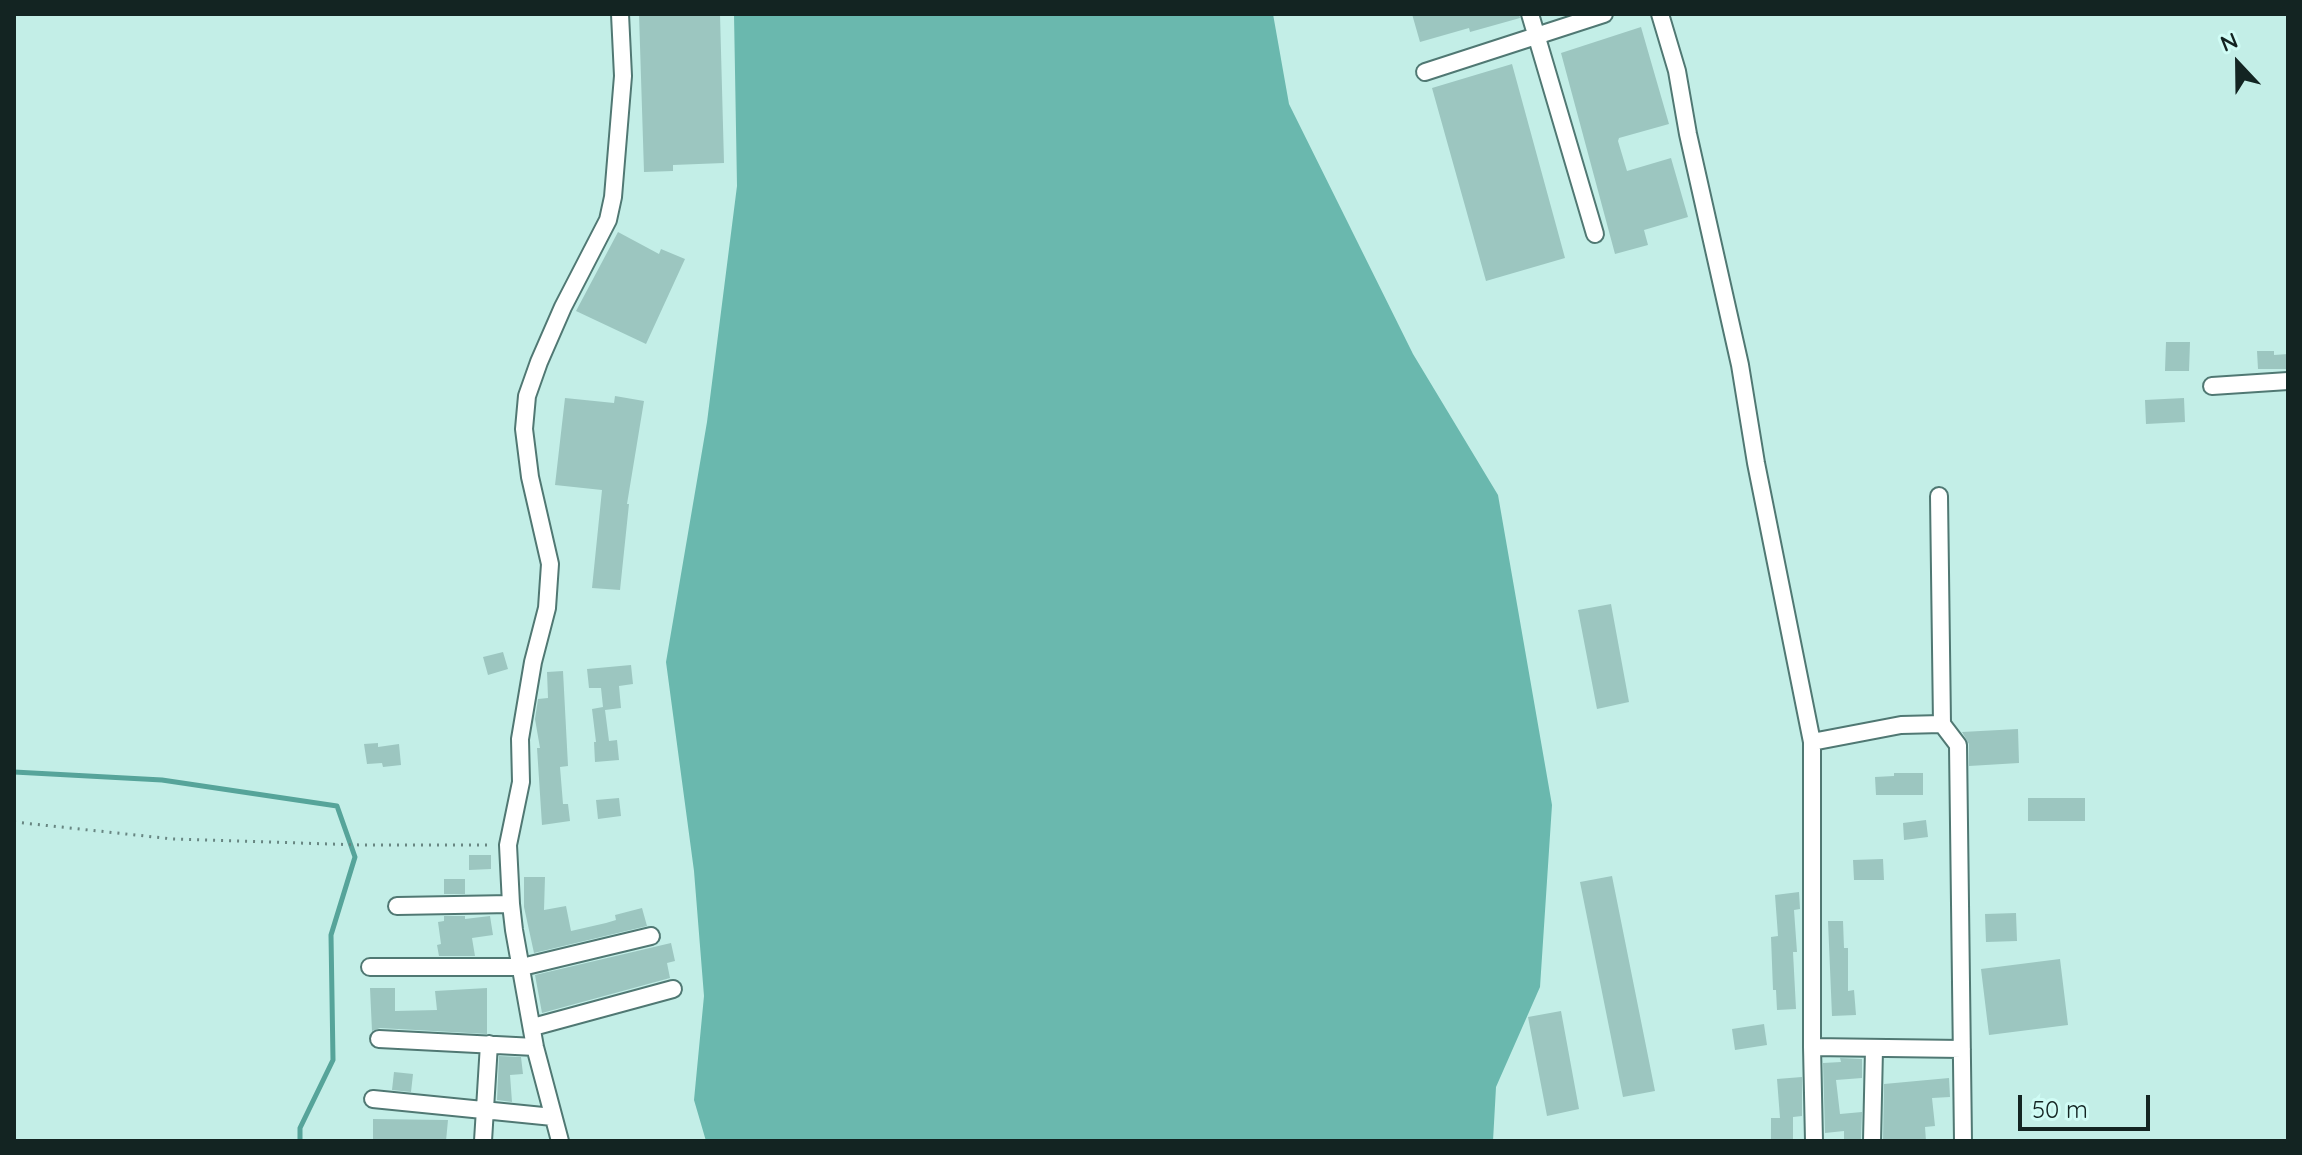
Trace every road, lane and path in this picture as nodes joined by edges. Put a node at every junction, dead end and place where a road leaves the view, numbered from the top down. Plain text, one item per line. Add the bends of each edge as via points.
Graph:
1 (620, 14) edge
2 (1530, 14) edge
3 (1604, 14) edge
4 (1660, 14) edge
5 (1537, 36) junction
6 (1425, 72) dead end
7 (1595, 234) dead end
8 (2288, 381) edge
9 (2212, 386) dead end
10 (1939, 496) dead end
11 (1942, 724) junction
12 (1812, 742) junction
13 (14, 822) edge
14 (508, 845) junction
15 (511, 904) junction
16 (397, 906) dead end
17 (651, 936) dead end
18 (370, 967) dead end
19 (522, 967) junction
20 (673, 989) dead end
21 (533, 1027) junction
22 (379, 1039) dead end
23 (489, 1044) junction
24 (535, 1047) junction
25 (1812, 1047) junction
26 (1874, 1049) junction
27 (1962, 1049) junction
28 (373, 1099) dead end
29 (486, 1111) junction
30 (553, 1117) junction
31 (483, 1141) edge
32 (560, 1141) edge
33 (1814, 1141) edge
34 (1872, 1141) edge
35 (1963, 1141) edge

1 - 14 street via 623,76 608,220 563,307 527,396 524,429 530,477 550,564
2 - 5 street
3 - 5 street
4 - 12 street via 1740,365
5 - 6 street
5 - 7 street
8 - 9 street
10 - 11 street
11 - 12 street via 1901,725
11 - 27 street via 1958,745
12 - 25 street
13 - 14 path via 173,839
14 - 15 street
15 - 16 street
15 - 19 street
17 - 19 street
18 - 19 street
19 - 21 street
20 - 21 street
21 - 24 street
22 - 23 street
23 - 24 street
23 - 29 street
24 - 30 street
25 - 26 street
25 - 33 street
26 - 27 street
26 - 34 street
27 - 35 street
28 - 29 street
29 - 30 street
29 - 31 street
30 - 32 street

